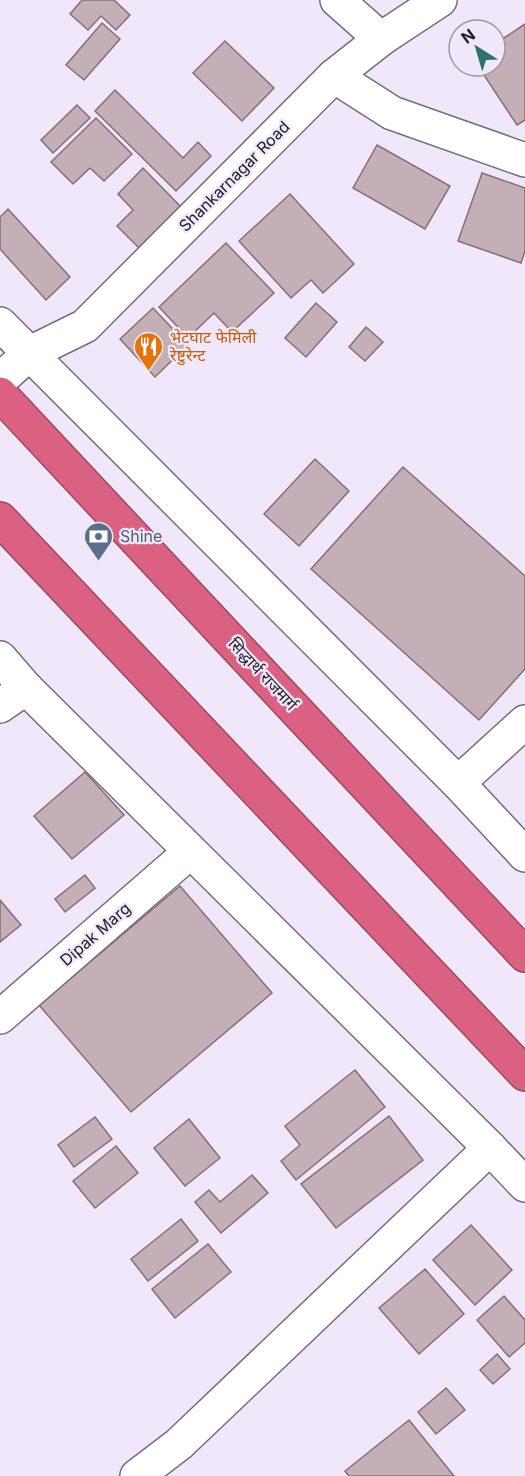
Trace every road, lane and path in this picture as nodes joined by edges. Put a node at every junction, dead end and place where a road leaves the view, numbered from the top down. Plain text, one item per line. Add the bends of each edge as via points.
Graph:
1 (337, 0) edge
2 (440, 0) edge
3 (381, 39) junction
4 (334, 76) junction
5 (525, 160) edge
6 (0, 324) edge
7 (30, 353) junction
8 (0, 380) edge
9 (0, 394) edge
10 (0, 519) edge
11 (0, 658) edge
12 (26, 688) junction
13 (0, 706) edge
14 (525, 722) edge
15 (458, 783) junction
16 (190, 852) junction
17 (525, 855) edge
18 (525, 955) edge
19 (0, 1017) edge
20 (525, 1074) edge
21 (490, 1148) junction
22 (525, 1185) edge
23 (137, 1476) edge

1 - 3 street
2 - 3 street, Shankarnagar Road
3 - 4 street, Shankarnagar Road
4 - 5 street via 392,112
4 - 7 street, Shankarnagar Road via 85,326
6 - 7 street
7 - 8 street, Shankarnagar Road
7 - 15 street
9 - 18 highway, सिद्धार्थ राजमार्ग
10 - 20 highway
11 - 12 street
12 - 13 street
12 - 16 street
14 - 15 street
15 - 17 street
16 - 19 street, Dipak Marg
16 - 21 street
21 - 22 street
21 - 23 street via 179,1444

